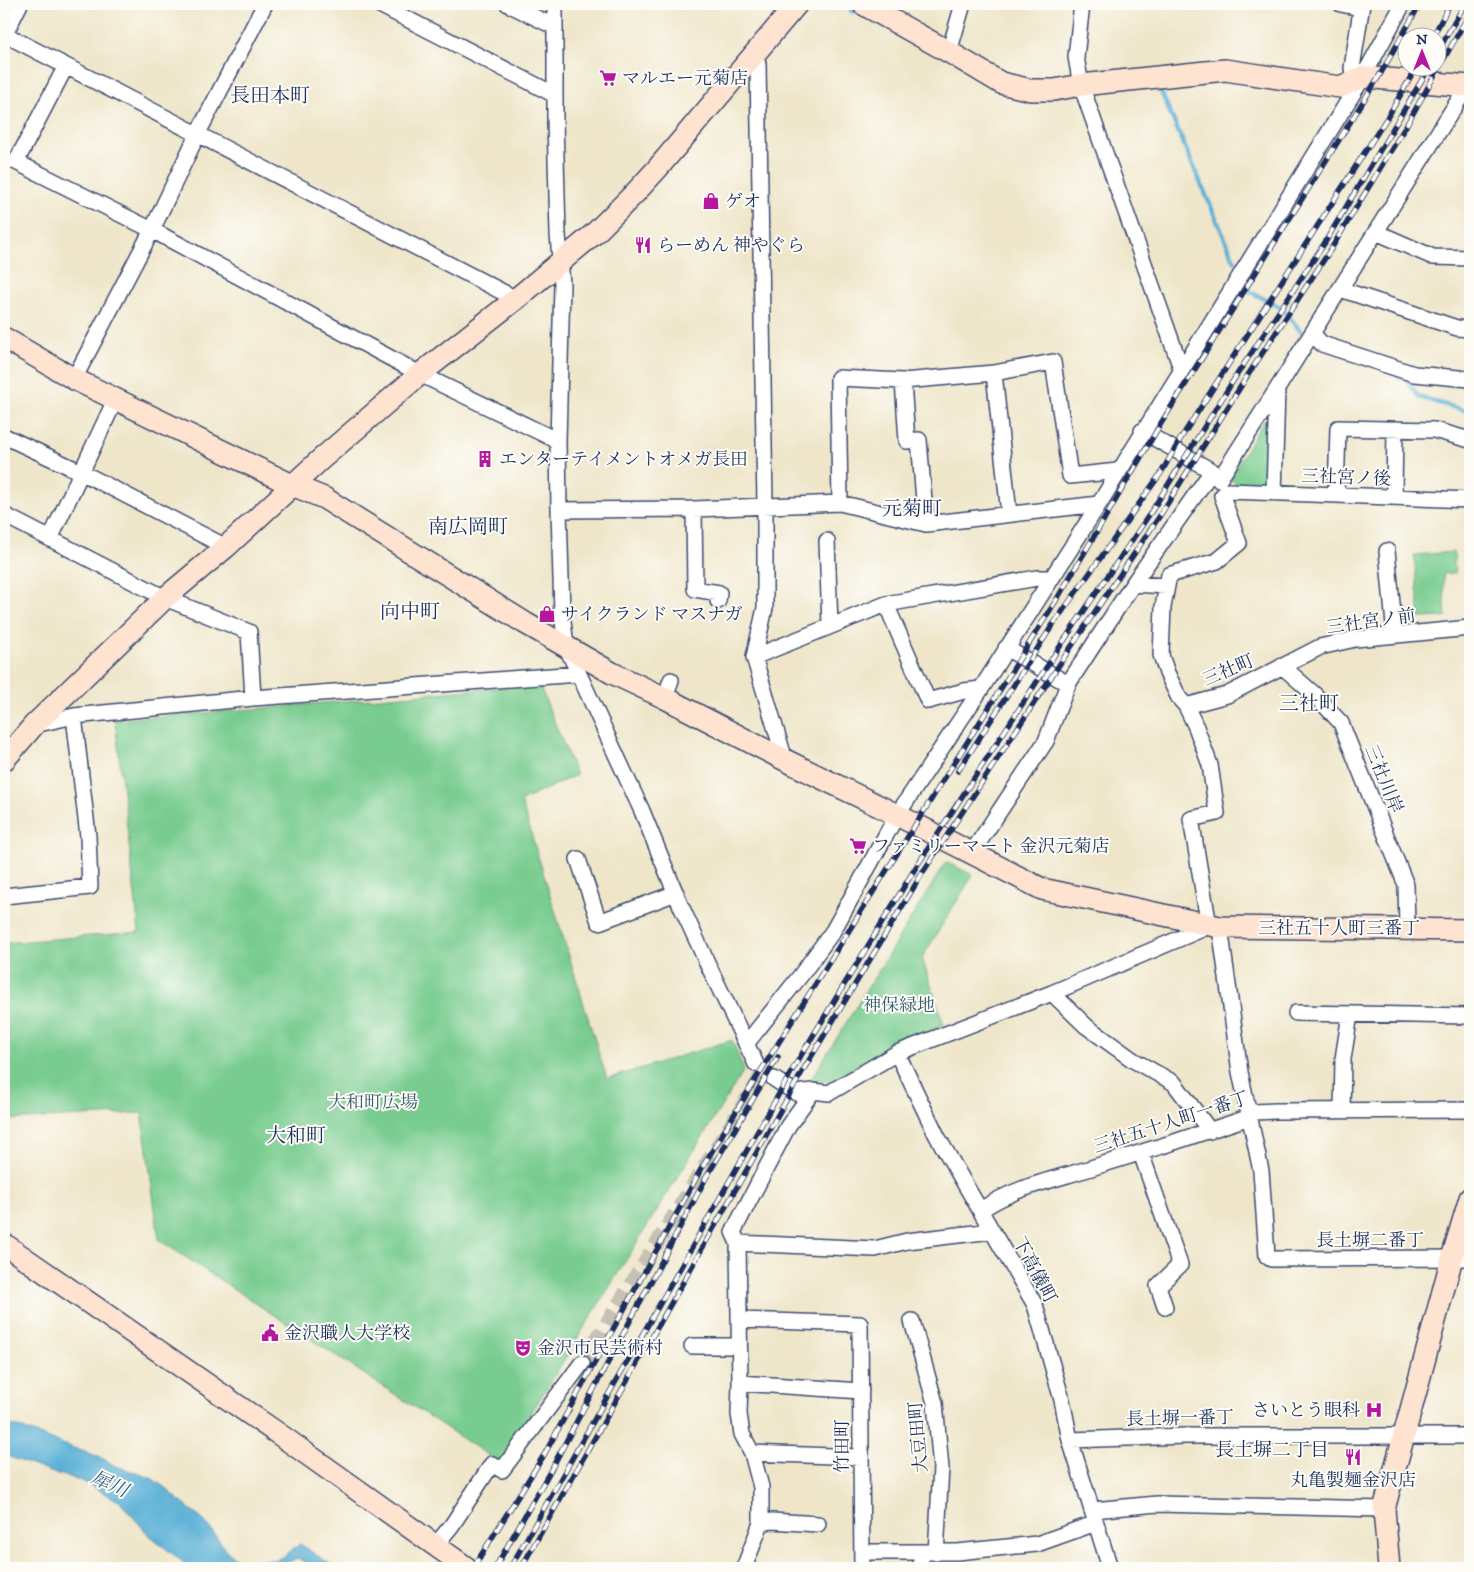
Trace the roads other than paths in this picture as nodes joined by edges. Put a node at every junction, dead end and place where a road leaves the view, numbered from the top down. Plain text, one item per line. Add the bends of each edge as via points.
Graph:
1 (20, 4) edge
2 (265, 4) edge
3 (378, 4) edge
4 (508, 4) edge
5 (555, 4) edge
6 (797, 4) edge
7 (863, 4) edge
8 (963, 4) edge
9 (1082, 4) edge
10 (1342, 4) edge
11 (1403, 4) edge
12 (1361, 6) edge
13 (555, 27) junction
14 (4, 34) edge
15 (949, 52) junction
16 (751, 57) junction
17 (66, 66) junction
18 (1363, 77) junction
19 (1081, 85) junction
20 (1470, 85) edge
21 (555, 95) junction
22 (198, 134) junction
23 (152, 230) junction
24 (1376, 232) junction
25 (1470, 258) edge
26 (561, 262) junction
27 (1340, 289) junction
28 (516, 299) junction
29 (1470, 329) edge
30 (1312, 333) junction
31 (4, 338) edge
32 (1181, 368) junction
33 (994, 373) junction
34 (420, 374) junction
35 (74, 379) junction
36 (1470, 379) edge
37 (903, 381) junction
38 (1277, 389) junction
39 (116, 398) junction
40 (1394, 430) junction
41 (1142, 431) junction
42 (4, 436) edge
43 (1470, 440) edge
44 (558, 441) junction
45 (1118, 471) junction
46 (81, 472) junction
47 (292, 485) junction
48 (1220, 485) junction
49 (1274, 493) junction
50 (1336, 495) junction
51 (1394, 497) junction
52 (1470, 500) edge
53 (840, 503) junction
54 (1099, 504) junction
55 (765, 506) junction
56 (694, 509) junction
57 (558, 510) junction
58 (1009, 514) junction
59 (4, 516) edge
60 (926, 524) junction
61 (50, 539) junction
62 (827, 541) dead end
63 (226, 547) junction
64 (1386, 551) dead end
65 (1050, 578) junction
66 (1133, 584) junction
67 (1166, 586) junction
68 (165, 598) junction
69 (718, 601) dead end
70 (886, 604) junction
71 (830, 626) junction
72 (1470, 628) edge
73 (1395, 635) junction
74 (566, 646) junction
75 (1006, 648) junction
76 (754, 657) junction
77 (1282, 666) junction
78 (578, 674) junction
79 (1068, 684) junction
80 (980, 689) junction
81 (253, 698) junction
82 (1186, 706) junction
83 (74, 716) junction
84 (34, 725) junction
85 (4, 760) edge
86 (784, 760) junction
87 (897, 815) junction
88 (971, 854) junction
89 (578, 860) dead end
90 (676, 893) junction
91 (4, 896) edge
92 (1214, 927) junction
93 (1406, 928) junction
94 (1470, 930) edge
95 (1052, 993) junction
96 (1296, 1013) dead end
97 (1350, 1014) junction
98 (1470, 1016) edge
99 (746, 1044) junction
100 (897, 1053) junction
101 (756, 1064) dead end
102 (774, 1080) dead end
103 (813, 1091) junction
104 (1470, 1110) edge
105 (1342, 1111) junction
106 (1250, 1117) junction
107 (1210, 1131) junction
108 (1141, 1153) junction
109 (1470, 1198) edge
110 (981, 1210) junction
111 (992, 1231) junction
112 (738, 1243) junction
113 (4, 1244) edge
114 (1461, 1258) edge
115 (1165, 1307) dead end
116 (739, 1320) junction
117 (912, 1321) dead end
118 (692, 1346) dead end
119 (739, 1346) junction
120 (582, 1363) tunnel mouth
121 (740, 1383) junction
122 (861, 1391) junction
123 (1404, 1436) junction
124 (1470, 1436) edge
125 (1070, 1440) junction
126 (752, 1453) junction
127 (861, 1457) junction
128 (1384, 1509) junction
129 (1095, 1516) junction
130 (760, 1523) junction
131 (818, 1524) dead end
132 (435, 1546) junction
133 (863, 1552) junction
134 (929, 1553) junction
135 (467, 1568) edge
136 (744, 1568) edge
137 (862, 1568) edge
138 (921, 1568) edge
139 (1110, 1568) edge
140 (1389, 1568) edge

1 - 14 street
2 - 22 street
3 - 21 street
4 - 13 street
5 - 13 street
6 - 16 street
7 - 15 street
8 - 15 street
9 - 19 street via 1076,57
10 - 12 street
11 - 18 street
12 - 18 street via 1352,68
13 - 21 street
14 - 17 street
15 - 19 street via 1001,83 1031,90
16 - 26 street via 636,192
16 - 55 street via 758,64
17 - 22 street
17 - 23 street via 16,162
18 - 19 street via 1340,86 1225,70
18 - 20 street
18 - 32 street
19 - 32 street
20 - 24 street
21 - 26 street
22 - 23 street
22 - 28 street
23 - 34 street
23 - 35 street
24 - 25 street via 1433,257
24 - 27 street
26 - 28 street
26 - 44 street
27 - 29 street via 1458,328
27 - 30 street
28 - 34 street
30 - 36 street via 1322,344 1414,374
30 - 38 street
31 - 35 street, 三社五十人町三番丁
32 - 41 street
33 - 37 street
33 - 45 street via 1053,362 1070,476
33 - 58 street
34 - 44 street
34 - 47 street
35 - 39 street, 三社五十人町三番丁
37 - 53 street via 838,378
37 - 60 street via 907,441 919,440
38 - 48 street
38 - 49 street
39 - 46 street
39 - 47 street, 三社五十人町三番丁
40 - 43 street via 1434,430
40 - 50 street via 1338,428
40 - 51 street
41 - 45 street
41 - 48 street
42 - 46 street
44 - 57 street
45 - 54 street
46 - 61 street
46 - 63 street
47 - 63 street
47 - 74 street, 三社五十人町三番丁 via 324,498 525,624
48 - 49 street, 三社宮ノ後
48 - 66 street
48 - 67 street via 1239,543 1217,560 1169,575
49 - 50 street, 三社宮ノ後
50 - 51 street, 三社宮ノ後
51 - 52 street, 三社宮ノ後
53 - 55 street
53 - 60 street
54 - 58 street
54 - 65 street
55 - 56 street
55 - 76 street via 765,608
56 - 57 street
56 - 69 street via 695,588 719,593
57 - 74 street
58 - 60 street
59 - 61 street
61 - 68 street
62 - 71 street
63 - 68 street
64 - 73 street
65 - 70 street
65 - 75 street
66 - 67 street
66 - 79 street
67 - 82 street via 1161,655 1179,698
68 - 81 street via 249,632
68 - 84 street
70 - 71 street
70 - 80 street via 928,701
71 - 76 street
72 - 73 street, 三社宮ノ前
73 - 77 street, 三社宮ノ前 via 1320,647
74 - 78 street
74 - 86 street, 三社五十人町三番丁 via 612,673 668,689
75 - 79 street
75 - 80 street
76 - 86 street
77 - 82 street, 三社町 via 1227,695
77 - 93 street, 三社川岸 via 1341,724 1406,885
78 - 81 street
78 - 90 street
79 - 88 street via 1046,741
80 - 87 street
81 - 83 street
82 - 92 street via 1210,765 1217,814 1191,819
83 - 84 street
83 - 91 street via 88,836 90,886
84 - 85 street
86 - 87 street, 三社五十人町三番丁
87 - 88 street, 三社五十人町三番丁
87 - 99 street via 833,931
88 - 92 street, 三社五十人町三番丁 via 1042,889
89 - 90 street via 599,922
90 - 99 street
92 - 93 street, 三社五十人町三番丁
92 - 95 street
92 - 106 street
93 - 94 street, 三社五十人町三番丁
95 - 100 street
95 - 107 street via 1086,1026 1133,1060 1174,1083
96 - 97 street
97 - 98 street
97 - 105 street via 1343,1059
99 - 101 street
100 - 103 street via 829,1094
100 - 110 street, 下高儀町 via 937,1136
102 - 103 street via 796,1093
103 - 112 street via 788,1126 733,1232
104 - 105 street, 三社五十人町一番丁
105 - 106 street, 三社五十人町一番丁 via 1254,1112
106 - 107 street, 三社五十人町一番丁
106 - 114 street, 長土塀二番丁 via 1261,1171 1267,1256 1271,1259
107 - 108 street, 三社五十人町一番丁
108 - 110 street, 三社五十人町一番丁 via 1040,1182 998,1198
108 - 115 street via 1180,1265 1158,1286
109 - 114 street
110 - 111 street, 下高儀町
111 - 112 street via 907,1241 875,1249
111 - 125 street, 下高儀町 via 1035,1305
112 - 116 street
113 - 132 street
114 - 123 street
116 - 119 street
116 - 122 street, 竹田町 via 860,1324
117 - 134 street, 大豆田町 via 935,1403 941,1468
118 - 119 street
119 - 121 street
120 - 132 street via 502,1470 492,1464
121 - 122 street
121 - 126 street via 742,1434
122 - 127 street, 竹田町
123 - 124 street, 長土塀一番丁
123 - 125 street, 長土塀一番丁 via 1185,1436
123 - 128 street
125 - 129 street, 下高儀町
126 - 127 street
126 - 130 street via 761,1487
127 - 133 street, 竹田町
128 - 129 street via 1157,1504
128 - 140 street
129 - 134 street via 1038,1544
129 - 139 street, 下高儀町
130 - 131 street
130 - 136 street
132 - 135 street
133 - 134 street
133 - 137 street, 竹田町
134 - 138 street, 大豆田町

